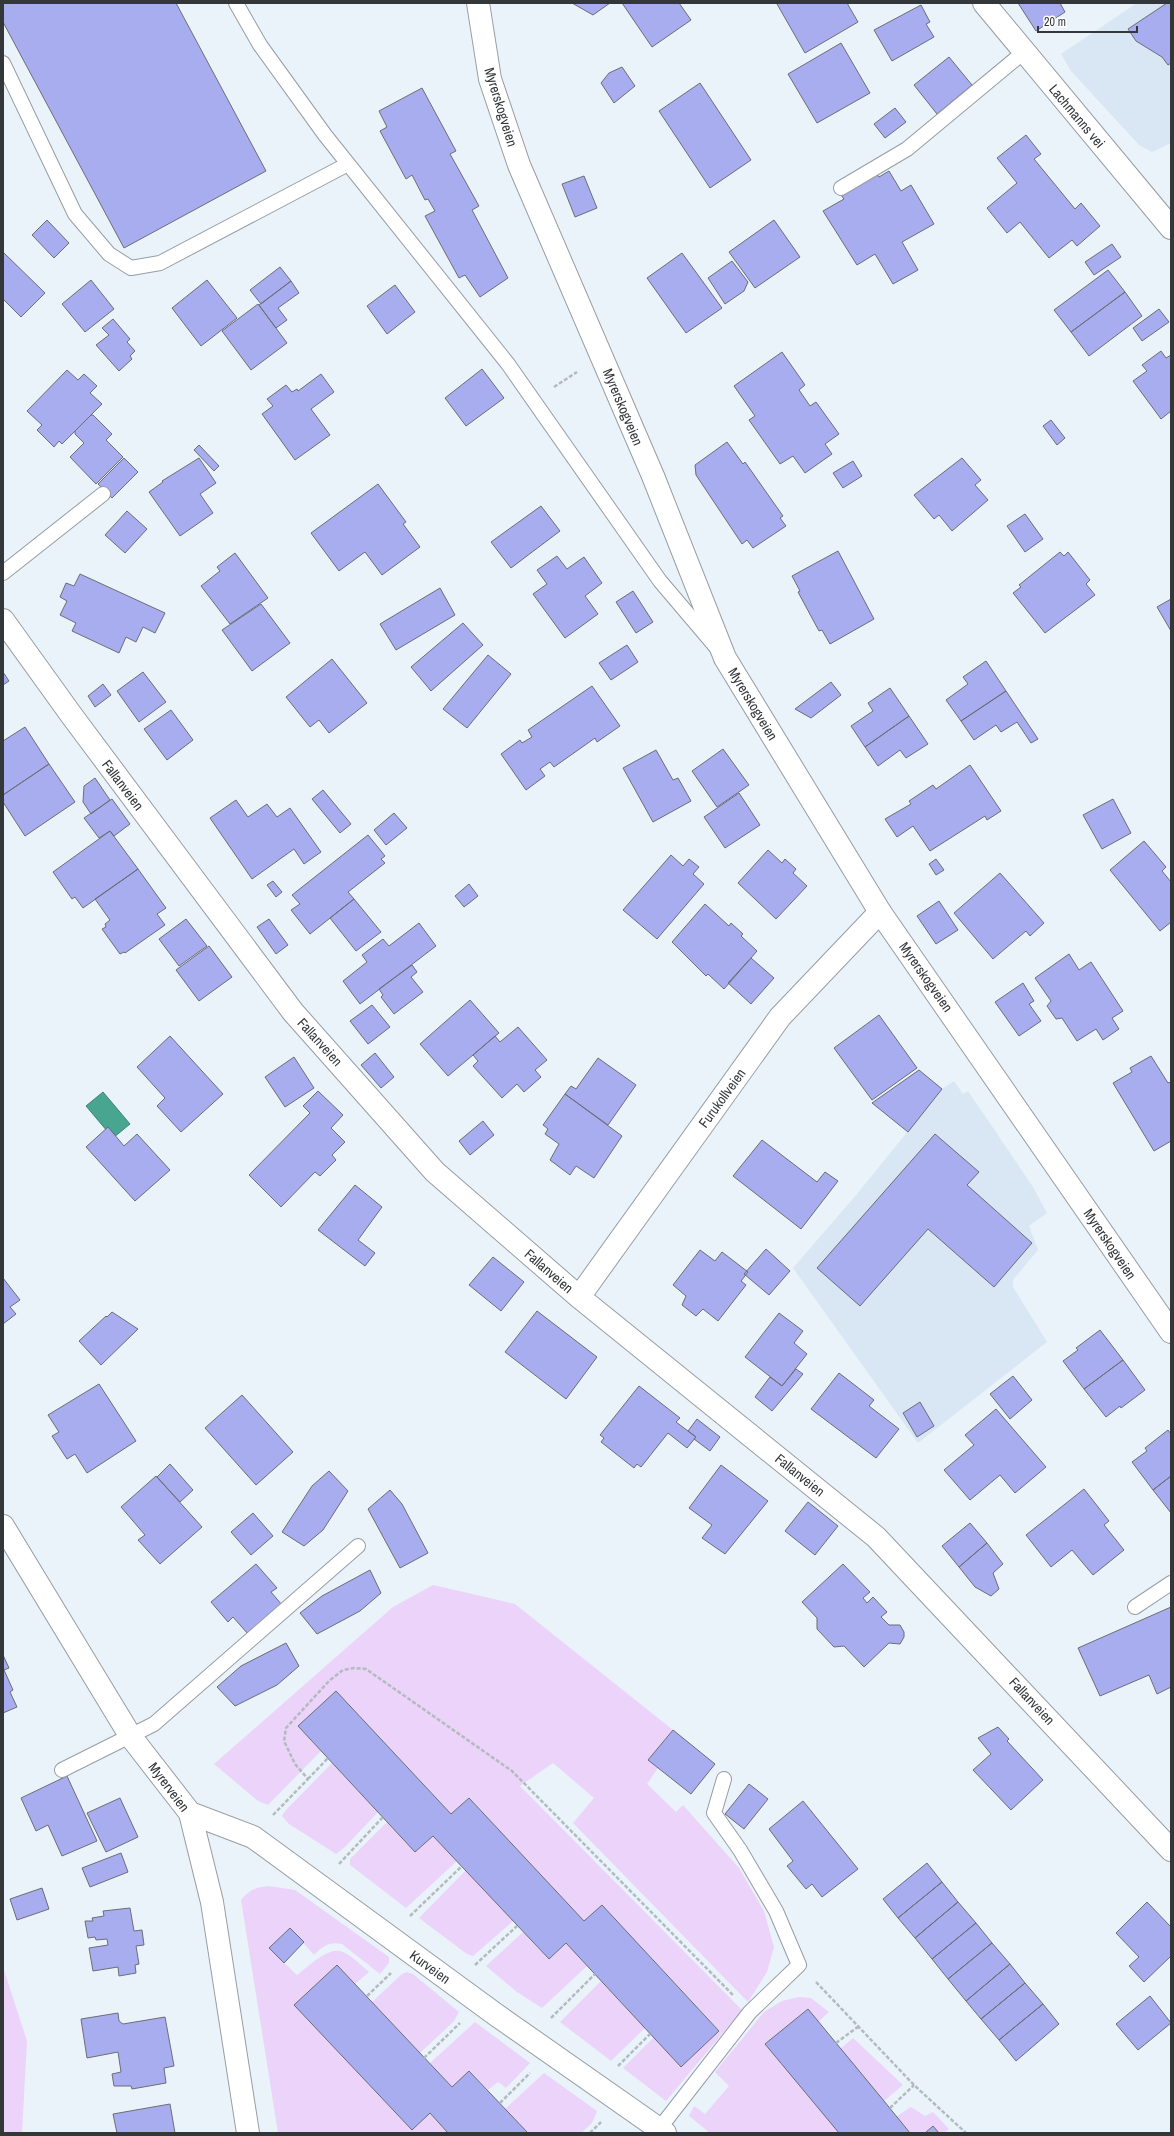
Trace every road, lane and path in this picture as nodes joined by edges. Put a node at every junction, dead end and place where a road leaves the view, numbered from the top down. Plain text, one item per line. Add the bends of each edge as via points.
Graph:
1 (236, 3) edge
2 (478, 3) edge
3 (984, 3) edge
4 (1024, 52) junction
5 (3, 63) edge
6 (348, 164) junction
7 (841, 188) dead end
8 (1171, 228) edge
9 (102, 494) dead end
10 (3, 573) edge
11 (3, 620) edge
12 (725, 658) junction
13 (880, 912) junction
14 (579, 1297) junction
15 (1171, 1332) edge
16 (5, 1535) edge
17 (358, 1546) dead end
18 (1171, 1583) edge
19 (1135, 1607) dead end
20 (130, 1737) junction
21 (328, 1758) dead end
22 (62, 1770) dead end
23 (308, 1779) junction
24 (724, 1779) dead end
25 (190, 1813) junction
26 (383, 1817) dead end
27 (253, 1837) junction
28 (1171, 1850) edge
29 (339, 1864) dead end
30 (462, 1866) dead end
31 (409, 1918) dead end
32 (517, 1926) dead end
33 (474, 1965) dead end
34 (799, 1965) junction
35 (595, 1974) dead end
36 (480, 2003) junction
37 (750, 2012) junction
38 (549, 2020) dead end
39 (859, 2026) junction
40 (650, 2034) dead end
41 (836, 2043) dead end
42 (549, 2052) junction
43 (424, 2058) dead end
44 (614, 2069) dead end
45 (914, 2085) junction
46 (500, 2103) dead end
47 (890, 2108) dead end
48 (662, 2131) edge
49 (248, 2133) edge
50 (966, 2133) edge

1 - 6 lane via 260,45
2 - 12 street, Myrerskogveien via 490,79 519,165 653,476
3 - 4 street, Lachmanns vei
4 - 7 lane via 907,149
4 - 8 street, Lachmanns vei
5 - 6 lane via 75,214 109,254 131,268 160,263
6 - 12 lane via 508,364 660,581
9 - 10 lane
11 - 14 street, Fallanveien via 293,1012 435,1172
12 - 13 street, Myrerskogveien
13 - 14 street, Furukollveien via 780,1017
13 - 15 street, Myrerskogveien
14 - 28 street, Fallanveien via 876,1537
16 - 20 street, Myrerveien
17 - 20 lane via 154,1724
18 - 19 lane
20 - 22 lane
20 - 25 street, Myrerveien
21 - 23 path
23 - 27 path
23 - 37 path via 295,1764 284,1741 286,1728 329,1681 343,1670 366,1669 512,1771
24 - 34 lane via 714,1813 740,1850 776,1911
25 - 27 street, Kurveien
25 - 49 street, Myrerveien via 212,1902
26 - 29 path
27 - 36 street, Kurveien
30 - 31 path
32 - 33 path
34 - 37 lane
34 - 39 path
35 - 38 path
36 - 42 street, Kurveien
36 - 43 path
37 - 48 lane
39 - 41 path
39 - 45 path
40 - 44 path
42 - 46 path
42 - 48 street, Kurveien
45 - 47 path
45 - 50 path

